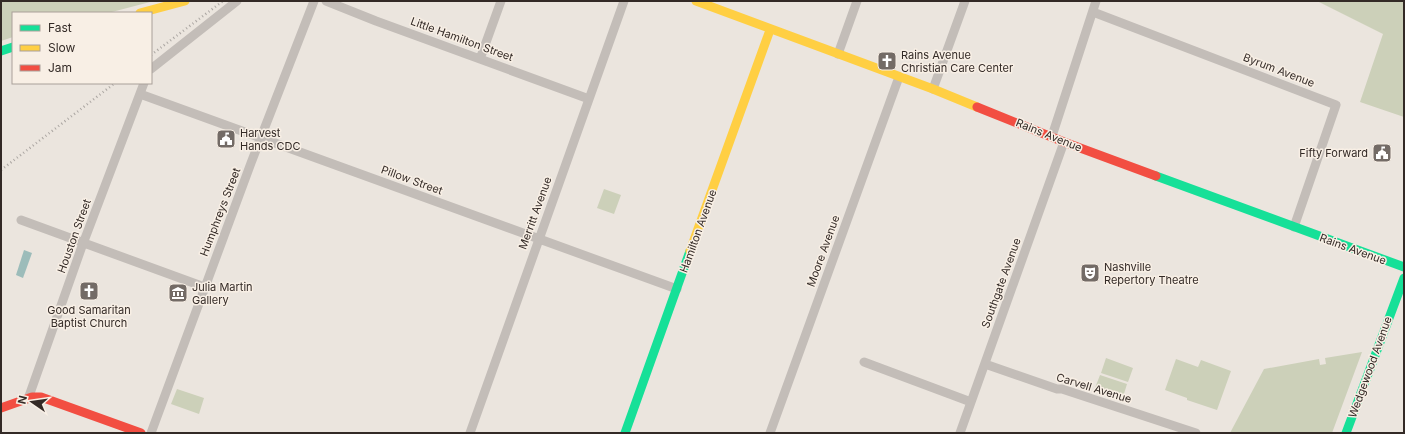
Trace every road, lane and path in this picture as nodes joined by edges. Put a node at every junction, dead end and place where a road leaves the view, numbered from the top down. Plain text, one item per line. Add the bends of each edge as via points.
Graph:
1 (185, 1) edge
2 (237, 1) edge
3 (314, 1) edge
4 (326, 1) edge
5 (501, 1) edge
6 (624, 1) edge
7 (696, 1) edge
8 (857, 1) edge
9 (965, 1) edge
10 (1096, 1) edge
11 (144, 12) edge
12 (1093, 12) junction
13 (770, 30) junction
14 (12, 47) edge
15 (1, 51) edge
16 (838, 54) junction
17 (480, 59) junction
18 (152, 68) edge
19 (899, 77) junction
20 (144, 84) edge
21 (933, 89) junction
22 (140, 94) junction
23 (589, 100) junction
24 (1052, 136) junction
25 (261, 138) junction
26 (1064, 142) junction
27 (22, 220) dead end
28 (1294, 227) junction
29 (539, 239) junction
30 (84, 242) junction
31 (1404, 267) edge
32 (1404, 278) edge
33 (677, 289) junction
34 (204, 290) junction
35 (864, 362) dead end
36 (985, 364) junction
37 (28, 398) junction
38 (971, 402) junction
39 (1, 408) edge
40 (141, 433) edge
41 (151, 433) edge
42 (470, 433) edge
43 (625, 433) edge
44 (770, 433) edge
45 (960, 433) edge
46 (1196, 433) edge
47 (1346, 433) edge

1 - 11 street
2 - 18 street
3 - 25 street, Humphreys Street
4 - 17 street, Little Hamilton Street
5 - 17 street
6 - 23 street, Merritt Avenue
7 - 13 street, Rains Avenue
8 - 16 street
9 - 21 street
10 - 12 street
12 - 24 street
12 - 28 street, Byrum Avenue via 1336,105
13 - 16 street, Rains Avenue
13 - 33 street, Hamilton Avenue
14 - 15 street
16 - 19 street, Rains Avenue
17 - 23 street, Little Hamilton Street
19 - 21 street, Rains Avenue
19 - 44 street, Moore Avenue
20 - 22 street, Houston Street
21 - 24 street, Rains Avenue
22 - 25 street, Pillow Street
22 - 30 street, Houston Street
23 - 29 street, Merritt Avenue
24 - 26 street, Rains Avenue
25 - 29 street, Pillow Street
25 - 34 street, Humphreys Street
26 - 28 street, Rains Avenue
26 - 36 street, Southgate Avenue
27 - 30 street
28 - 31 street, Rains Avenue
29 - 33 street, Pillow Street
29 - 42 street, Merritt Avenue
30 - 34 street via 199,285
30 - 37 street, Houston Street
32 - 47 street, Wedgewood Avenue
33 - 43 street, Hamilton Avenue
34 - 41 street, Humphreys Street
35 - 38 street
36 - 38 street, Southgate Avenue
36 - 46 street, Carvell Avenue
37 - 39 street
37 - 40 street via 40,397
38 - 45 street, Southgate Avenue

